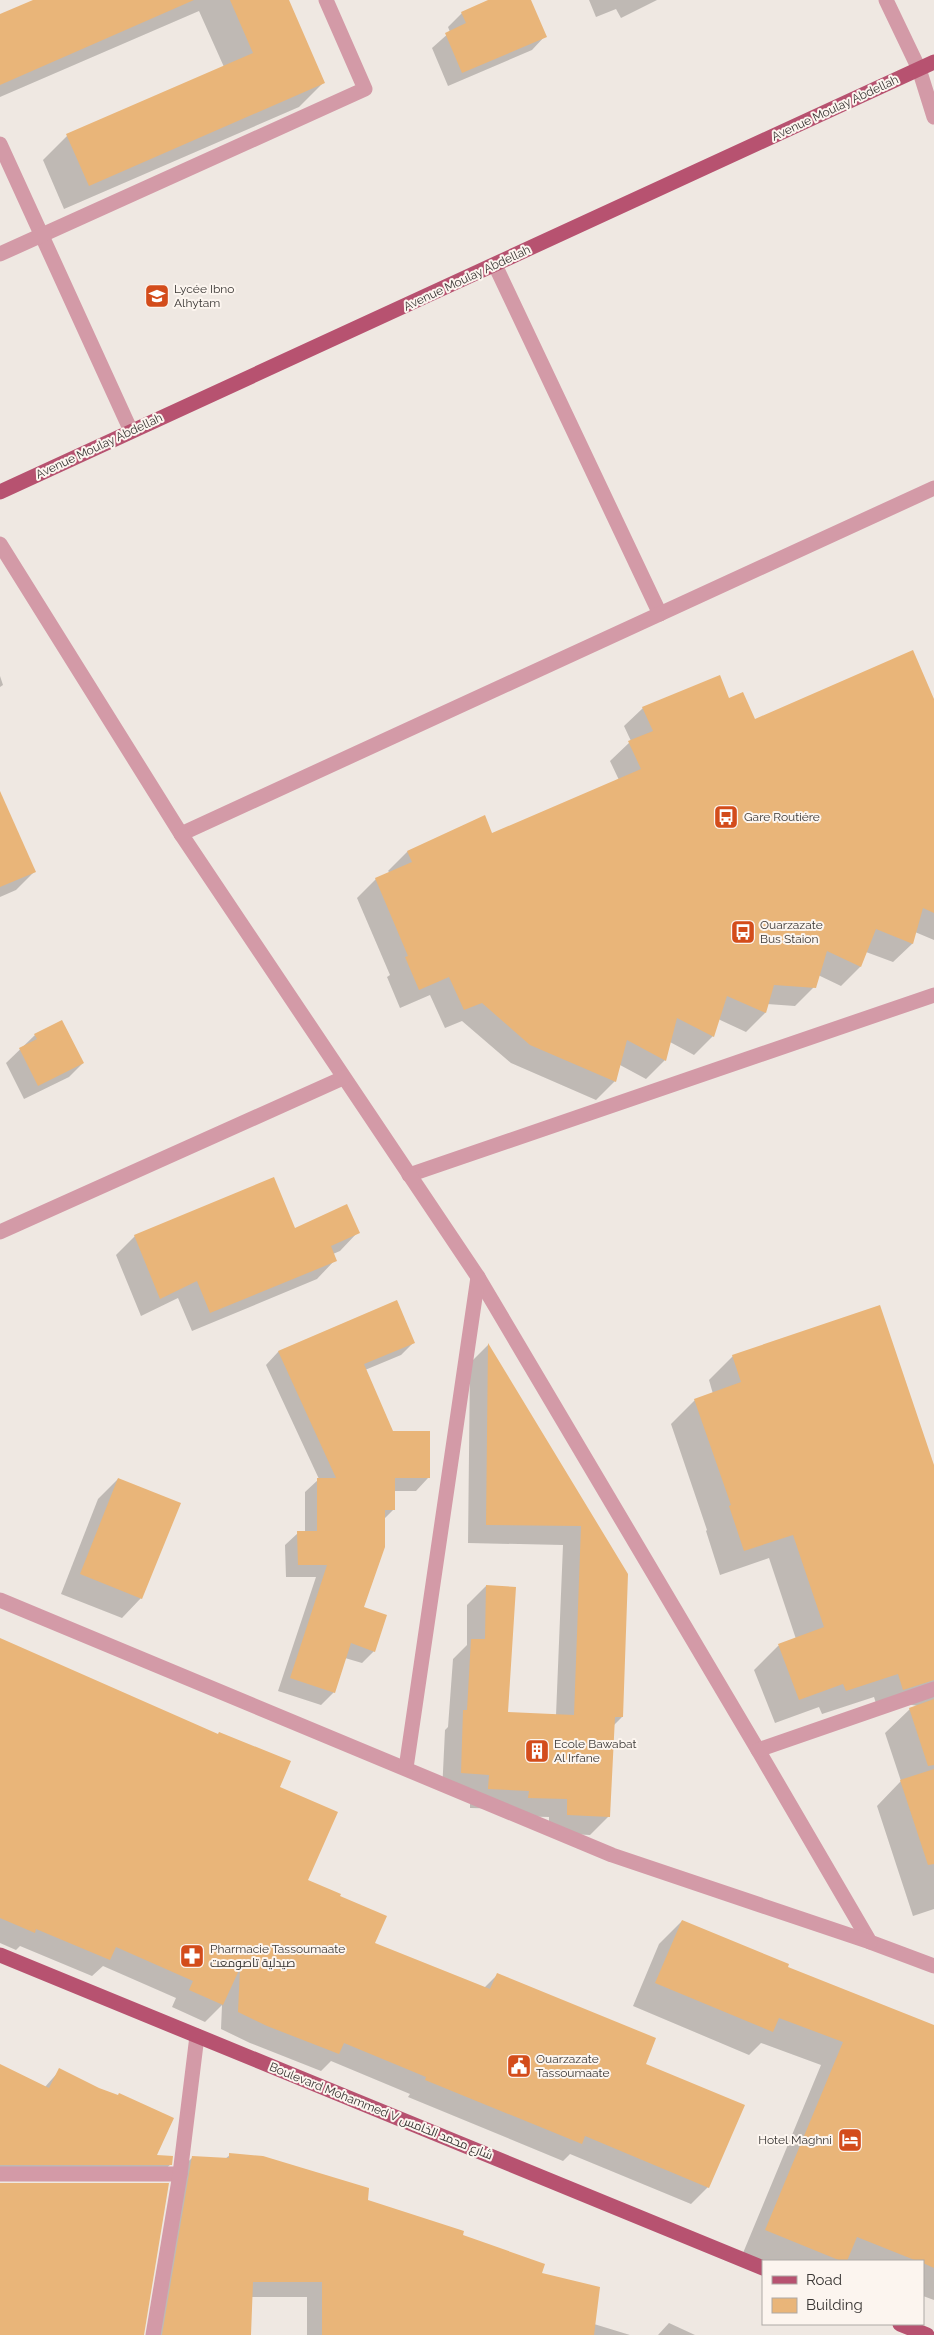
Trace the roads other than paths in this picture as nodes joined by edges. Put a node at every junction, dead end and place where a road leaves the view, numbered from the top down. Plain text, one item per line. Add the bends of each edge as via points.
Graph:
1 (326, 0) edge
2 (886, 0) edge
3 (934, 62) edge
4 (919, 69) junction
5 (934, 117) edge
6 (0, 144) edge
7 (42, 235) junction
8 (0, 254) edge
9 (495, 265) junction
10 (131, 431) junction
11 (934, 488) edge
12 (0, 492) edge
13 (0, 544) edge
14 (660, 614) junction
15 (181, 834) junction
16 (934, 995) edge
17 (343, 1078) junction
18 (409, 1175) junction
19 (0, 1232) edge
20 (478, 1277) junction
21 (0, 1600) edge
22 (934, 1689) edge
23 (758, 1750) junction
24 (406, 1768) junction
25 (870, 1942) junction
26 (0, 1955) edge
27 (934, 1966) edge
28 (198, 2036) junction
29 (0, 2174) edge
30 (180, 2174) junction
31 (762, 2268) edge
32 (902, 2325) edge
33 (153, 2335) edge
34 (927, 2335) edge

1 - 7 street via 365,89
2 - 4 street
3 - 4 main road, Avenue Moulay Abdellah
4 - 5 street
4 - 9 main road, Avenue Moulay Abdellah
6 - 7 street
7 - 8 street
7 - 10 street
9 - 10 main road, Avenue Moulay Abdellah
9 - 14 street
10 - 12 main road, Avenue Moulay Abdellah
11 - 14 street
13 - 15 street
14 - 15 street
15 - 17 street
16 - 18 street
17 - 18 street
17 - 19 street
18 - 20 street
20 - 23 street
20 - 24 street
21 - 24 street
22 - 23 street
23 - 25 street
24 - 25 street via 612,1855
25 - 27 street
26 - 28 main road, Boulevard Mohammed V شارع محمد الخامس
28 - 30 street
28 - 31 main road, Boulevard Mohammed V شارع محمد الخامس
29 - 30 street
30 - 33 street
32 - 34 main road

